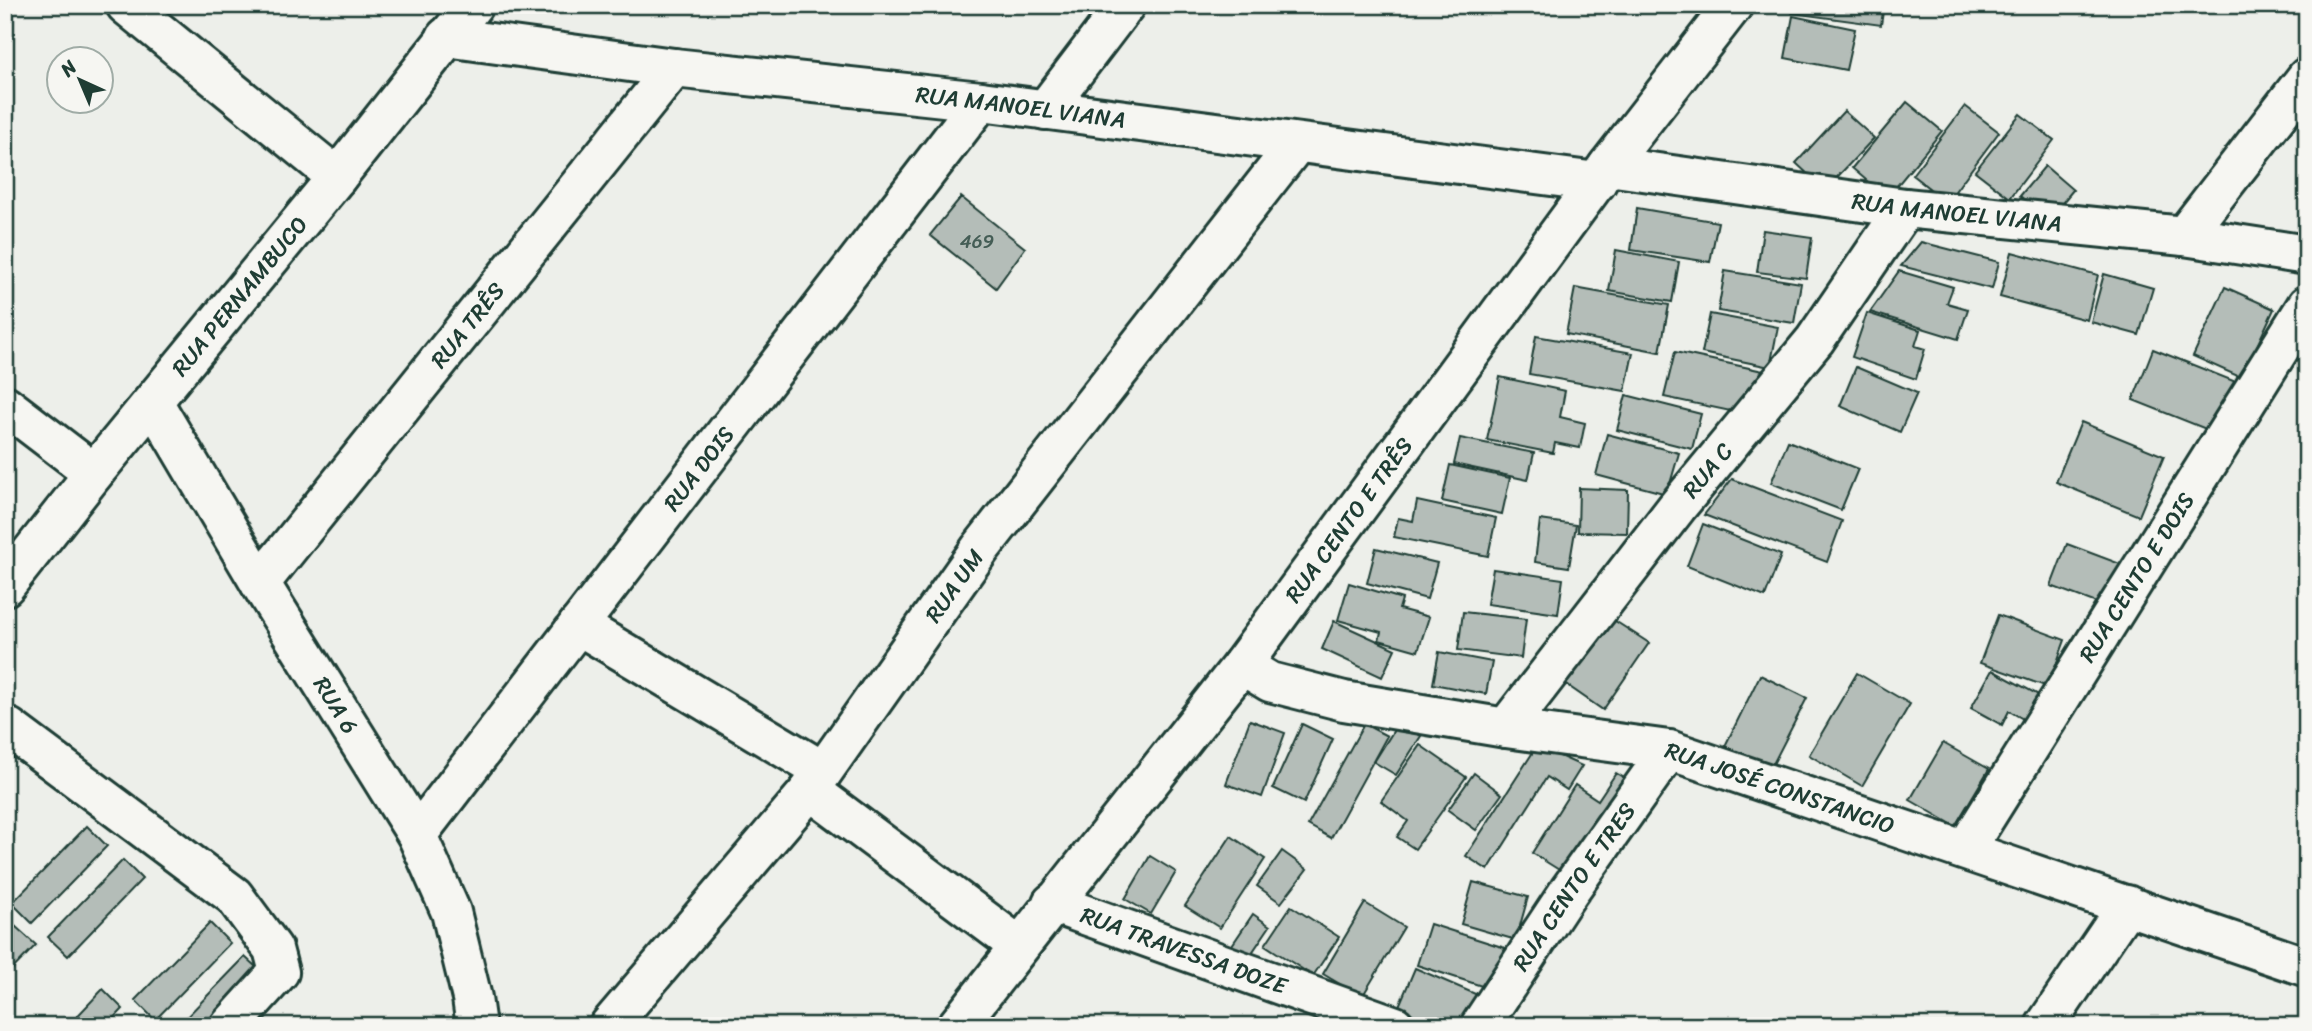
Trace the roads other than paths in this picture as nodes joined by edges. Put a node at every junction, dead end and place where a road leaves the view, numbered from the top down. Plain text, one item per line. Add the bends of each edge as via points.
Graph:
1 (126, 5) edge
2 (473, 5) edge
3 (1125, 5) edge
4 (1733, 5) edge
5 (446, 37) junction
6 (674, 68) junction
7 (2307, 77) edge
8 (981, 101) junction
9 (1045, 110) junction
10 (1297, 143) junction
11 (1603, 174) junction
12 (337, 177) junction
13 (1905, 208) junction
14 (2184, 236) junction
15 (2307, 255) edge
16 (2307, 305) edge
17 (153, 402) junction
18 (5, 405) edge
19 (94, 473) junction
20 (260, 583) junction
21 (5, 586) edge
22 (578, 625) junction
23 (1241, 665) junction
24 (5, 728) edge
25 (1506, 728) junction
26 (1669, 750) junction
27 (816, 780) junction
28 (418, 835) junction
29 (1965, 850) junction
30 (1052, 903) junction
31 (2127, 905) junction
32 (1019, 946) junction
33 (2307, 967) edge
34 (230, 1026) edge
35 (476, 1026) edge
36 (609, 1026) edge
37 (957, 1026) edge
38 (1395, 1026) edge
39 (1480, 1026) edge
40 (2045, 1026) edge

1 - 12 street
2 - 5 street, RUA PERNAMBUCO
3 - 9 street
4 - 11 street, RUA CENTO E TRÊS
5 - 6 street, RUA MANOEL VIANA
5 - 12 street, RUA PERNAMBUCO
6 - 8 street, RUA MANOEL VIANA
6 - 20 street, RUA TRÊS
7 - 14 street
8 - 9 street, RUA MANOEL VIANA
8 - 22 street, RUA DOIS
9 - 10 street, RUA MANOEL VIANA
10 - 11 street, RUA MANOEL VIANA
10 - 27 street, RUA UM via 980,549
11 - 13 street, RUA MANOEL VIANA
11 - 23 street, RUA CENTO E TRÊS
12 - 17 street, RUA PERNAMBUCO
13 - 14 street, RUA MANOEL VIANA
13 - 25 street, RUA C via 1815,340 1677,507
14 - 15 street, RUA MANOEL VIANA
16 - 29 street, RUA CENTO E DOIS
17 - 19 street, RUA PERNAMBUCO
17 - 20 street, RUA 6
18 - 19 street
19 - 21 street, RUA PERNAMBUCO
20 - 28 street, RUA 6
22 - 27 street
22 - 28 street, RUA DOIS
23 - 25 street, RUA JOSÉ CONSTANCIO via 1269,682 1343,701
23 - 30 street, RUA CENTO E TRÊS
24 - 34 street via 234,896 273,949 279,972
25 - 26 street, RUA JOSÉ CONSTANCIO
26 - 29 street, RUA JOSÉ CONSTANCIO
26 - 39 street, RUA CENTO E TRES
27 - 32 street
27 - 36 street, RUA UM
28 - 35 street, RUA 6 via 451,912
29 - 31 street, RUA JOSÉ CONSTANCIO
30 - 32 street, RUA CENTO E TRÊS
30 - 38 street, RUA TRAVESSA DOZE
31 - 33 street, RUA JOSÉ CONSTANCIO
31 - 40 street
32 - 37 street, RUA CENTO E TRÊS

